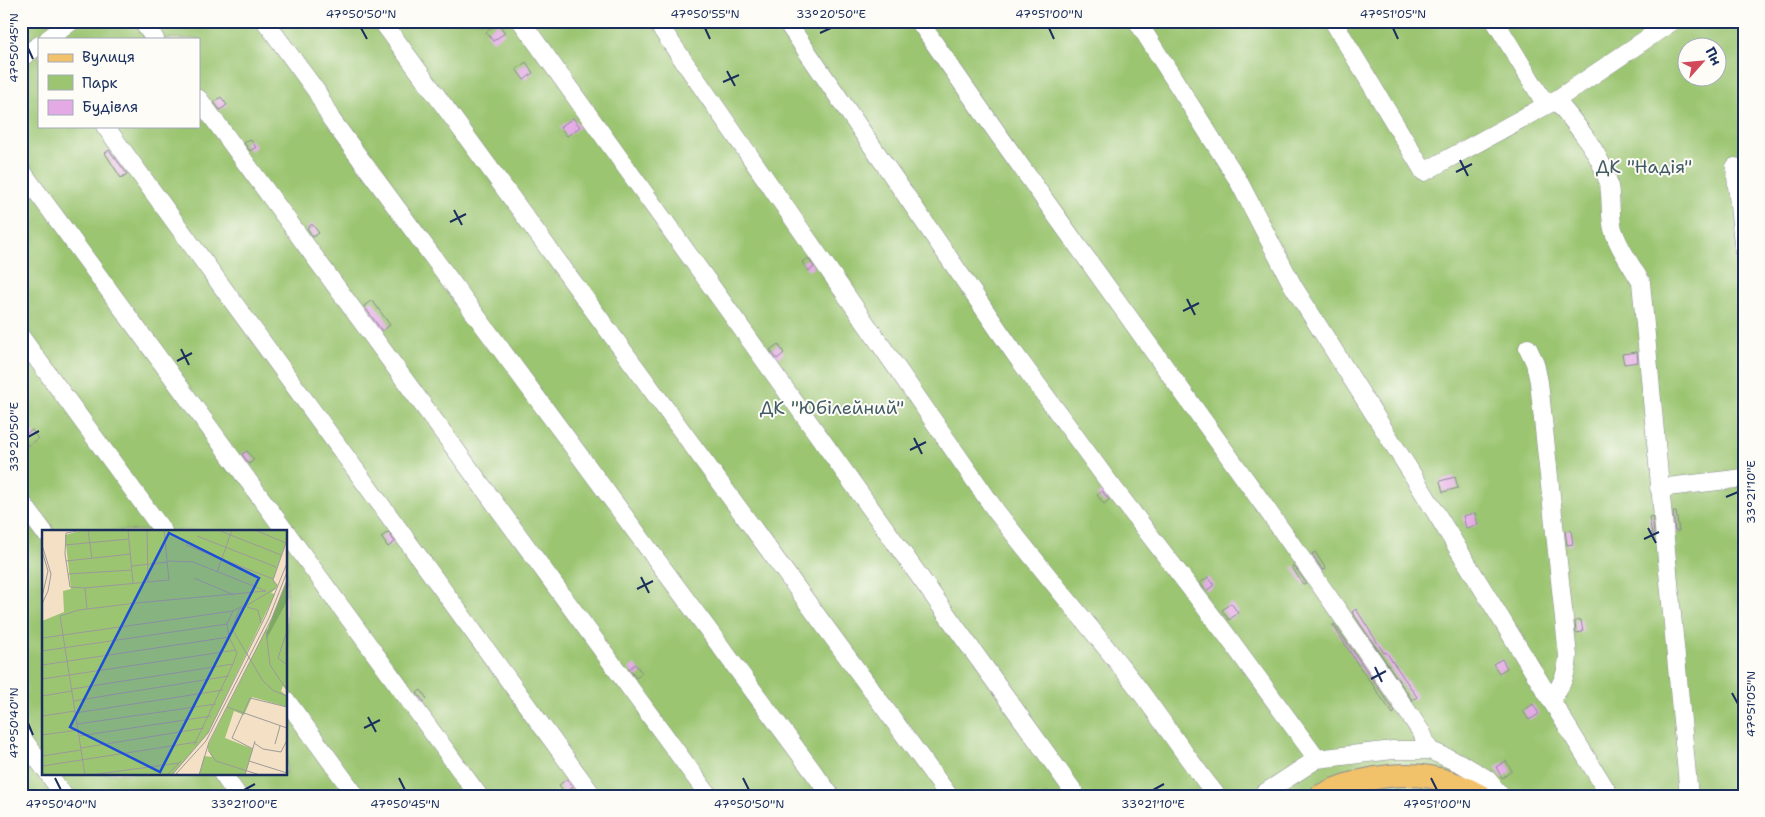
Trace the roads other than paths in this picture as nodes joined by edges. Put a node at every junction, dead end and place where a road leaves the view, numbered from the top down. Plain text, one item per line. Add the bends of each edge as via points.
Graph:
1 (72, 21) edge
2 (142, 21) edge
3 (265, 21) edge
4 (382, 21) edge
5 (521, 21) edge
6 (656, 21) edge
7 (786, 21) edge
8 (919, 21) edge
9 (1137, 21) edge
10 (1496, 21) edge
11 (1673, 21) edge
12 (1338, 23) edge
13 (49, 38) edge
14 (154, 38) edge
15 (38, 47) edge
16 (21, 58) edge
17 (200, 100) edge
18 (1551, 103) junction
19 (106, 128) edge
20 (1735, 167) dead end
21 (21, 170) edge
22 (1744, 254) edge
23 (21, 337) edge
24 (1528, 348) dead end
25 (1744, 478) edge
26 (1659, 488) junction
27 (21, 501) edge
28 (43, 530) edge
29 (162, 530) edge
30 (285, 530) edge
31 (288, 534) edge
32 (1552, 699) junction
33 (288, 703) edge
34 (21, 736) edge
35 (1430, 750) junction
36 (1317, 759) junction
37 (42, 765) edge
38 (49, 774) edge
39 (223, 774) edge
40 (1447, 781) junction
41 (64, 796) edge
42 (238, 796) edge
43 (356, 796) edge
44 (479, 796) edge
45 (593, 796) edge
46 (709, 796) edge
47 (831, 796) edge
48 (949, 796) edge
49 (1077, 796) edge
50 (1218, 796) edge
51 (1260, 796) edge
52 (1320, 796) edge
53 (1469, 796) edge
54 (1481, 796) edge
55 (1501, 796) edge
56 (1610, 796) edge
57 (1688, 796) edge

1 - 13 street
2 - 14 street
3 - 47 street via 317,92 331,119
4 - 48 street
5 - 49 street
6 - 50 street via 996,511 1134,683
7 - 36 street via 1015,354
8 - 35 street via 1346,621 1422,733
9 - 32 street via 1238,180 1293,286
10 - 18 street
11 - 18 street
12 - 18 street via 1424,172
15 - 16 street
17 - 46 street
18 - 26 street via 1594,150 1605,171 1617,242 1641,282
19 - 45 street
20 - 22 street
21 - 30 street
23 - 29 street
24 - 32 street via 1539,382 1568,656 1563,683
25 - 26 street
26 - 57 street
27 - 28 street
31 - 44 street
32 - 56 street
33 - 43 street
34 - 37 street
35 - 36 street via 1393,750
35 - 55 street via 1487,779
36 - 51 street
38 - 41 street
39 - 42 street
40 - 52 main road via 1421,776 1380,778 1344,785
40 - 53 main road
40 - 54 main road

